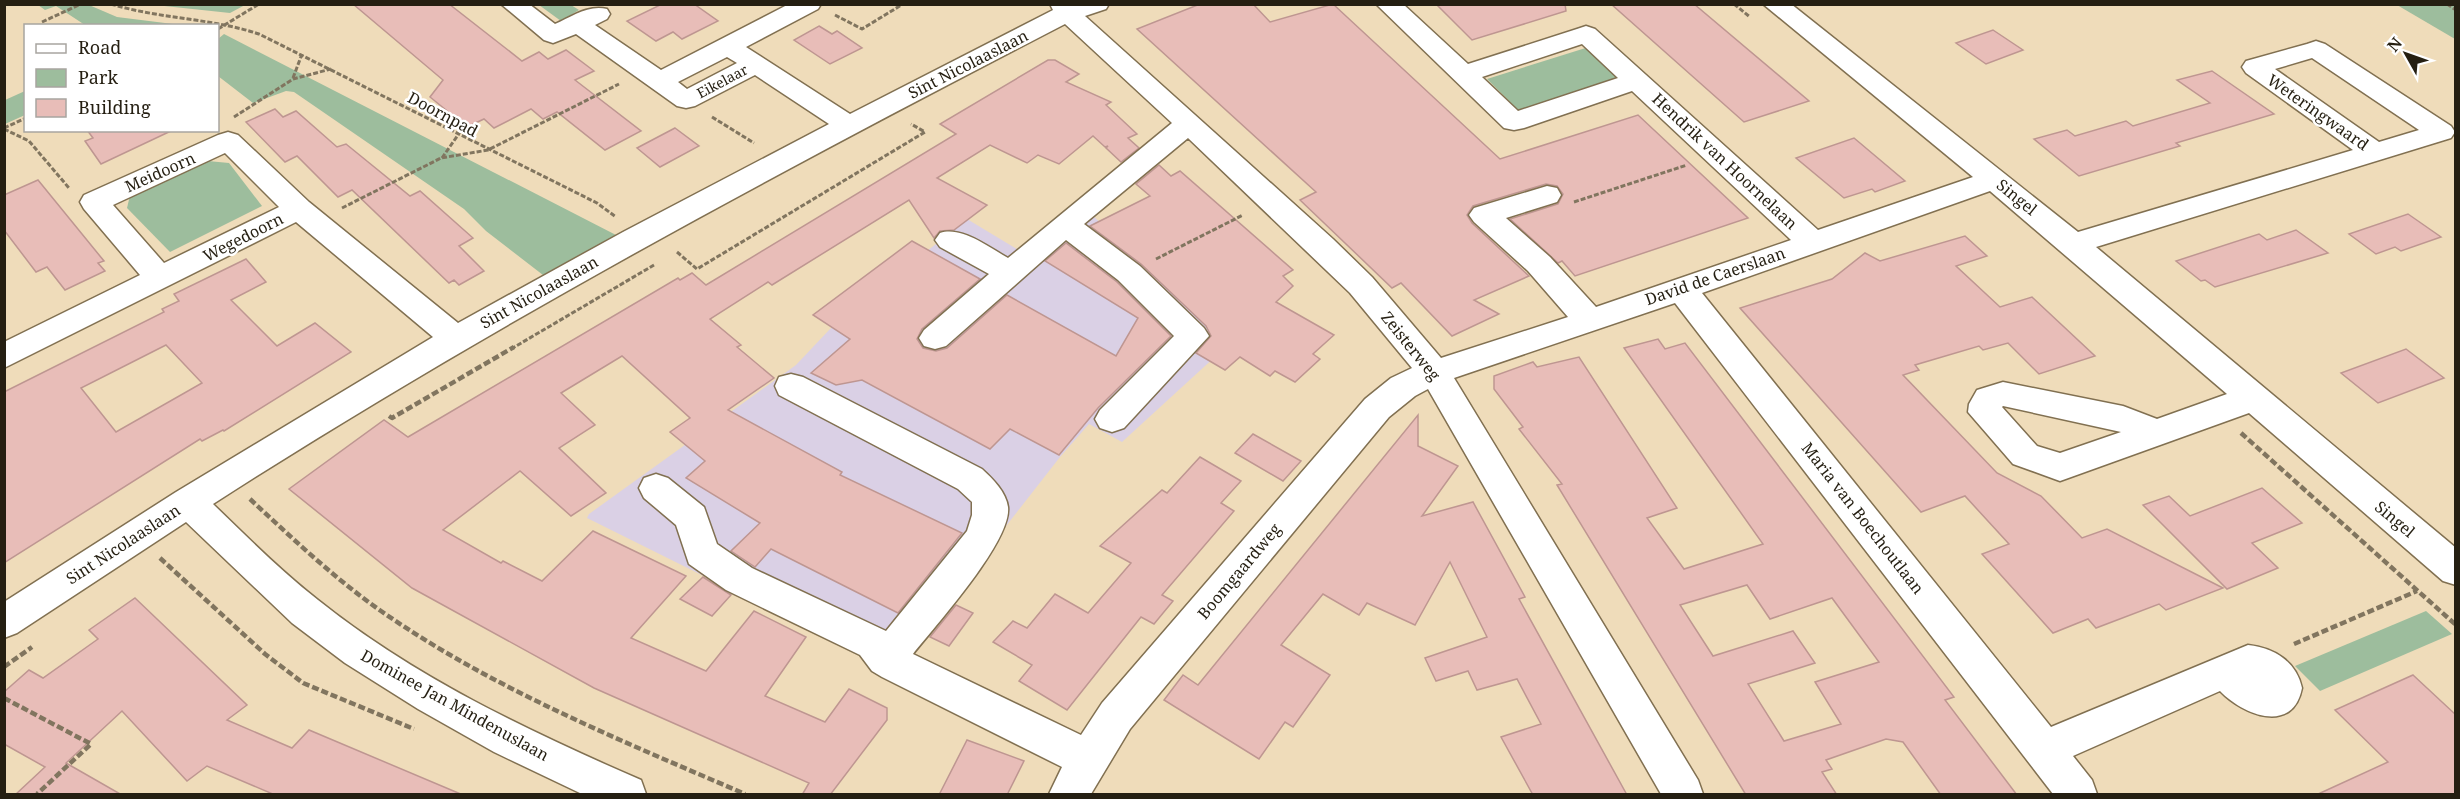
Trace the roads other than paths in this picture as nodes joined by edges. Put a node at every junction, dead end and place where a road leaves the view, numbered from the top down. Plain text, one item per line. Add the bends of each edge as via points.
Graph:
1 (513, 4) edge
2 (809, 4) edge
3 (1388, 4) edge
4 (1777, 5) edge
5 (1075, 7) edge
6 (582, 14) edge
7 (728, 46) junction
8 (756, 64) junction
9 (1465, 74) junction
10 (651, 76) junction
11 (1638, 80) junction
12 (1188, 124) junction
13 (849, 125) junction
14 (2376, 153) junction
15 (1995, 179) junction
16 (1547, 195) road end
17 (307, 215) junction
18 (1065, 224) junction
19 (950, 240) dead end
20 (1812, 242) junction
21 (2073, 244) junction
22 (1010, 272) junction
23 (161, 279) junction
24 (1681, 288) junction
25 (1590, 321) junction
26 (935, 338) dead end
27 (456, 339) junction
28 (4, 356) edge
29 (1434, 372) junction
30 (791, 386) dead end
31 (2253, 398) junction
32 (1112, 418) dead end
33 (2156, 433) dead end
34 (656, 488) dead end
35 (188, 502) junction
36 (2456, 570) edge
37 (4, 622) edge
38 (886, 659) junction
39 (2226, 670) dead end
40 (2044, 749) junction
41 (1088, 759) junction
42 (623, 794) edge
43 (1069, 795) edge
44 (1683, 795) edge
45 (2077, 795) edge

1 - 6 street, Eikelaar via 553,35
2 - 7 street
3 - 9 street, Hendrik van Hoornelaan
4 - 15 street, Singel
5 - 12 street, Zeisterweg
5 - 13 street, Sint Nicolaaslaan
6 - 10 street, Eikelaar
7 - 8 street, Eikelaar
7 - 10 street, Eikelaar
8 - 10 street, Eikelaar via 686,100
8 - 13 street, Eikelaar
9 - 11 street, Hendrik van Hoornelaan via 1586,34
9 - 11 street, Hendrik van Hoornelaan via 1514,122
11 - 20 street, Hendrik van Hoornelaan
12 - 18 street
12 - 29 street, Zeisterweg via 1273,199 1361,285
13 - 27 street, Sint Nicolaaslaan
14 - 14 street, Weteringwaard via 2441,132 2316,49 2255,67
14 - 21 street, Weteringwaard
15 - 20 street, David de Caerslaan
15 - 21 street, Singel
16 - 25 street via 1484,215 1539,264
17 - 23 street, Wegedoorn
17 - 23 street, Meidoorn via 228,141 94,202
17 - 27 street
18 - 22 street
18 - 32 street via 1129,273 1193,336
19 - 22 street
20 - 24 street, David de Caerslaan
21 - 31 street, Singel
22 - 26 street
23 - 28 street, Wegedoorn
24 - 25 street, David de Caerslaan
24 - 40 street, Maria van Boechoutlaan
25 - 29 street, David de Caerslaan
27 - 35 street, Sint Nicolaaslaan
29 - 41 street, Boomgaardweg via 1403,387 1377,408 1116,716
29 - 44 street, Zeisterweg
30 - 38 street via 970,479 984,490 990,502 990,520 980,541
31 - 33 street
31 - 36 street, Singel
34 - 38 street via 691,517 702,553 739,579 873,643
35 - 37 street, Sint Nicolaaslaan
35 - 42 street, Dominee Jan Mindenuslaan via 262,573 358,650 515,742
38 - 41 street
39 - 40 street
40 - 45 street, Maria van Boechoutlaan
41 - 43 street, Boomgaardweg

